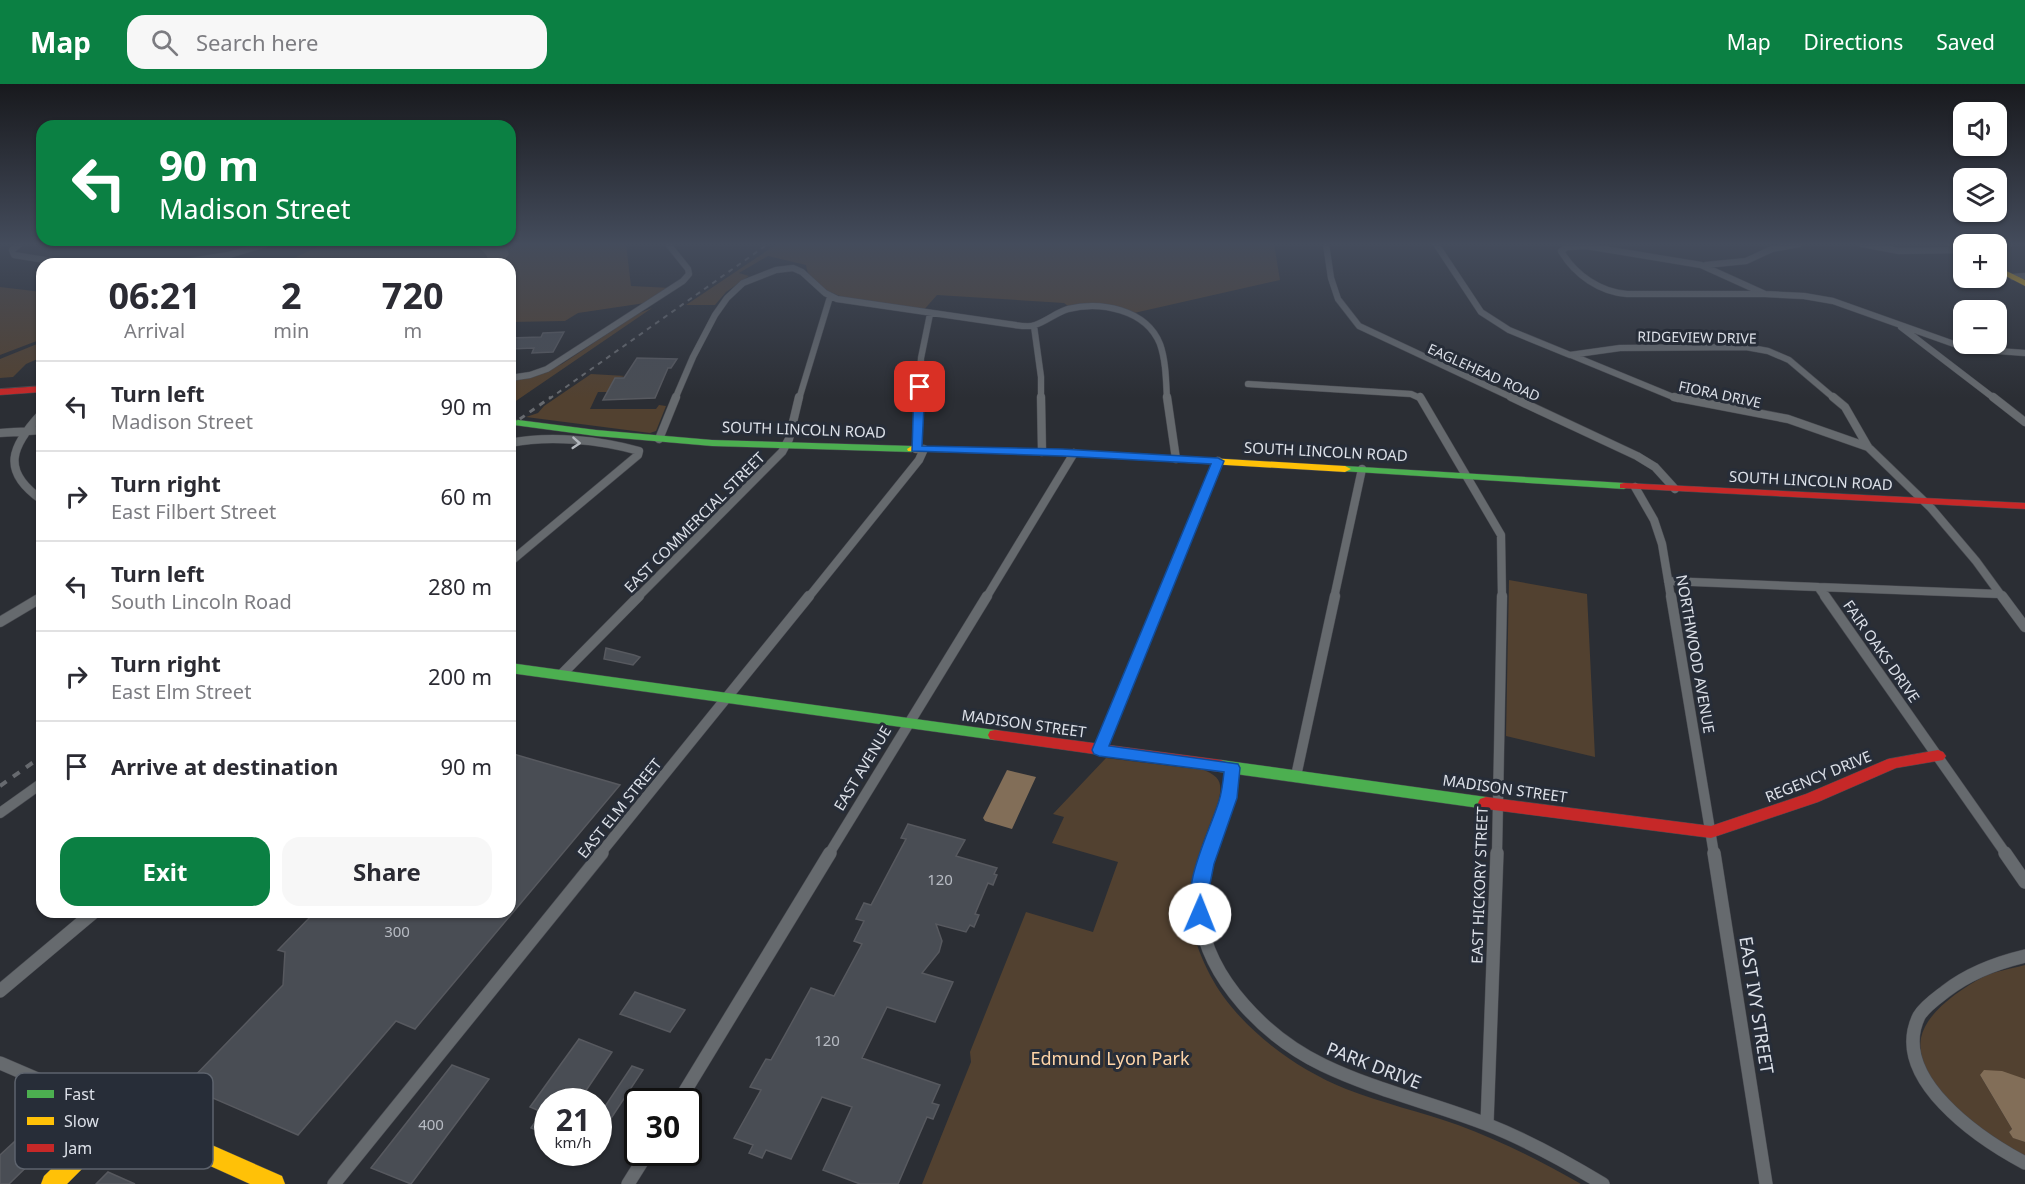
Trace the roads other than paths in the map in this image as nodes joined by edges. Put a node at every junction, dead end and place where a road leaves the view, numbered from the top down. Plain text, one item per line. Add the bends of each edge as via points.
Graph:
1 (661, 295) edge
2 (731, 295) edge
3 (1336, 295) edge
4 (1470, 295) edge
5 (1798, 295) edge
6 (830, 297) joint
7 (930, 314) junction
8 (1893, 321) junction
9 (1034, 326) junction
10 (2025, 352) edge
11 (1570, 355) junction
12 (516, 377) edge
13 (1248, 384) dead end
14 (36, 389) edge
15 (0, 392) edge
16 (36, 419) edge
17 (2025, 422) edge
18 (518, 423) dead end
19 (36, 430) edge
20 (23, 431) junction
21 (0, 433) edge
22 (659, 439) junction
23 (516, 442) edge
24 (786, 446) junction
25 (1868, 447) junction
26 (920, 449) junction
27 (1042, 452) junction
28 (1074, 453) junction
29 (5, 459) dead end
30 (1176, 459) junction
31 (1218, 461) junction
32 (1362, 470) junction
33 (1467, 476) junction
34 (14, 486) dead end
35 (1635, 487) junction
36 (1675, 489) junction
37 (36, 497) edge
38 (1926, 502) junction
39 (2025, 506) edge
40 (516, 557) edge
41 (1668, 581) junction
42 (1818, 587) junction
43 (1999, 594) junction
44 (36, 601) edge
45 (0, 622) edge
46 (2025, 627) edge
47 (516, 669) edge
48 (561, 675) junction
49 (727, 698) junction
50 (909, 723) junction
51 (1099, 750) junction
52 (1938, 756) junction
53 (1232, 768) junction
54 (1296, 776) junction
55 (36, 787) edge
56 (1498, 804) junction
57 (0, 813) edge
58 (1711, 832) junction
59 (2025, 882) edge
60 (87, 918) edge
61 (2025, 956) edge
62 (0, 991) edge
63 (0, 1063) edge
64 (23, 1073) edge
65 (687, 1088) edge
66 (1487, 1125) junction
67 (213, 1156) edge
68 (2025, 1163) edge
69 (639, 1166) edge
70 (67, 1169) edge
71 (52, 1184) edge
72 (274, 1184) edge
73 (334, 1184) edge
74 (628, 1184) edge
75 (1603, 1184) edge
76 (1766, 1184) edge

1 - 12 street via 547,369
2 - 22 street via 708,327
3 - 36 street, EAGLEHEAD ROAD via 1359,326 1637,456 1655,467
4 - 11 street via 1489,319
5 - 8 street via 1832,300
6 - 7 street
6 - 24 street, EAST COMMERCIAL STREET
7 - 9 street
7 - 26 street, EAST ELM STREET via 921,358
8 - 10 street via 1971,348
8 - 17 street
9 - 27 street via 1041,377
9 - 30 street via 1089,304 1117,309 1145,323 1159,342
11 - 25 street, FIORA DRIVE via 1681,400 1788,419
11 - 25 street, RIDGEVIEW DRIVE via 1620,348 1746,347 1768,351 1797,365 1842,403
13 - 33 street, EAST HICKORY STREET via 1419,396
14 - 15 street
16 - 20 street
18 - 22 street, SOUTH LINCOLN ROAD
19 - 20 street
20 - 21 street
20 - 29 street
22 - 24 street, SOUTH LINCOLN ROAD
23 -> 40 street via 585,443 639,451
24 - 26 street, SOUTH LINCOLN ROAD
24 - 48 street, EAST COMMERCIAL STREET
25 - 38 street, RIDGEVIEW DRIVE
26 - 27 street, SOUTH LINCOLN ROAD
26 - 49 street, EAST ELM STREET via 912,469
27 - 28 street, SOUTH LINCOLN ROAD
28 - 30 street, SOUTH LINCOLN ROAD
28 - 50 street, EAST AVENUE
30 - 31 street, SOUTH LINCOLN ROAD
31 - 32 street, SOUTH LINCOLN ROAD
31 - 51 street
32 - 33 street, SOUTH LINCOLN ROAD
32 - 54 street
33 - 35 street, SOUTH LINCOLN ROAD
33 - 56 street, EAST HICKORY STREET via 1496,524 1503,547
34 - 37 street
35 - 36 street, SOUTH LINCOLN ROAD
35 - 41 street, NORTHWOOD AVENUE via 1659,531
36 - 38 street, SOUTH LINCOLN ROAD
38 - 39 street, SOUTH LINCOLN ROAD
38 - 43 street, RIDGEVIEW DRIVE
41 - 42 street
41 - 58 street, NORTHWOOD AVENUE
42 - 43 street, FAIR OAKS DRIVE
42 - 52 street, FAIR OAKS DRIVE
43 - 46 street, RIDGEVIEW DRIVE
44 - 45 street
47 - 48 street, MADISON STREET
48 - 49 street, MADISON STREET
49 - 50 street, MADISON STREET
49 - 73 street, EAST ELM STREET
50 - 51 street, MADISON STREET
50 - 65 street, EAST AVENUE
51 - 53 street, MADISON STREET
52 - 58 street, REGENCY DRIVE via 1893,764 1812,798
52 - 59 street, FAIR OAKS DRIVE
53 - 54 street, MADISON STREET
53 - 66 street, PARK DRIVE via 1228,798 1200,889 1206,939 1230,987 1268,1030 1315,1062 1374,1087
54 - 56 street, MADISON STREET
55 - 57 street
56 - 58 street, MADISON STREET
56 - 66 street, EAST HICKORY STREET
58 - 76 street, EAST IVY STREET
60 - 62 street
61 - 68 street via 1985,967 1952,987 1920,1015 1913,1050 1918,1068 1936,1094 1990,1145
63 - 64 street
66 - 75 street, PARK DRIVE via 1545,1151
67 - 72 street
69 - 74 street
70 - 71 street

